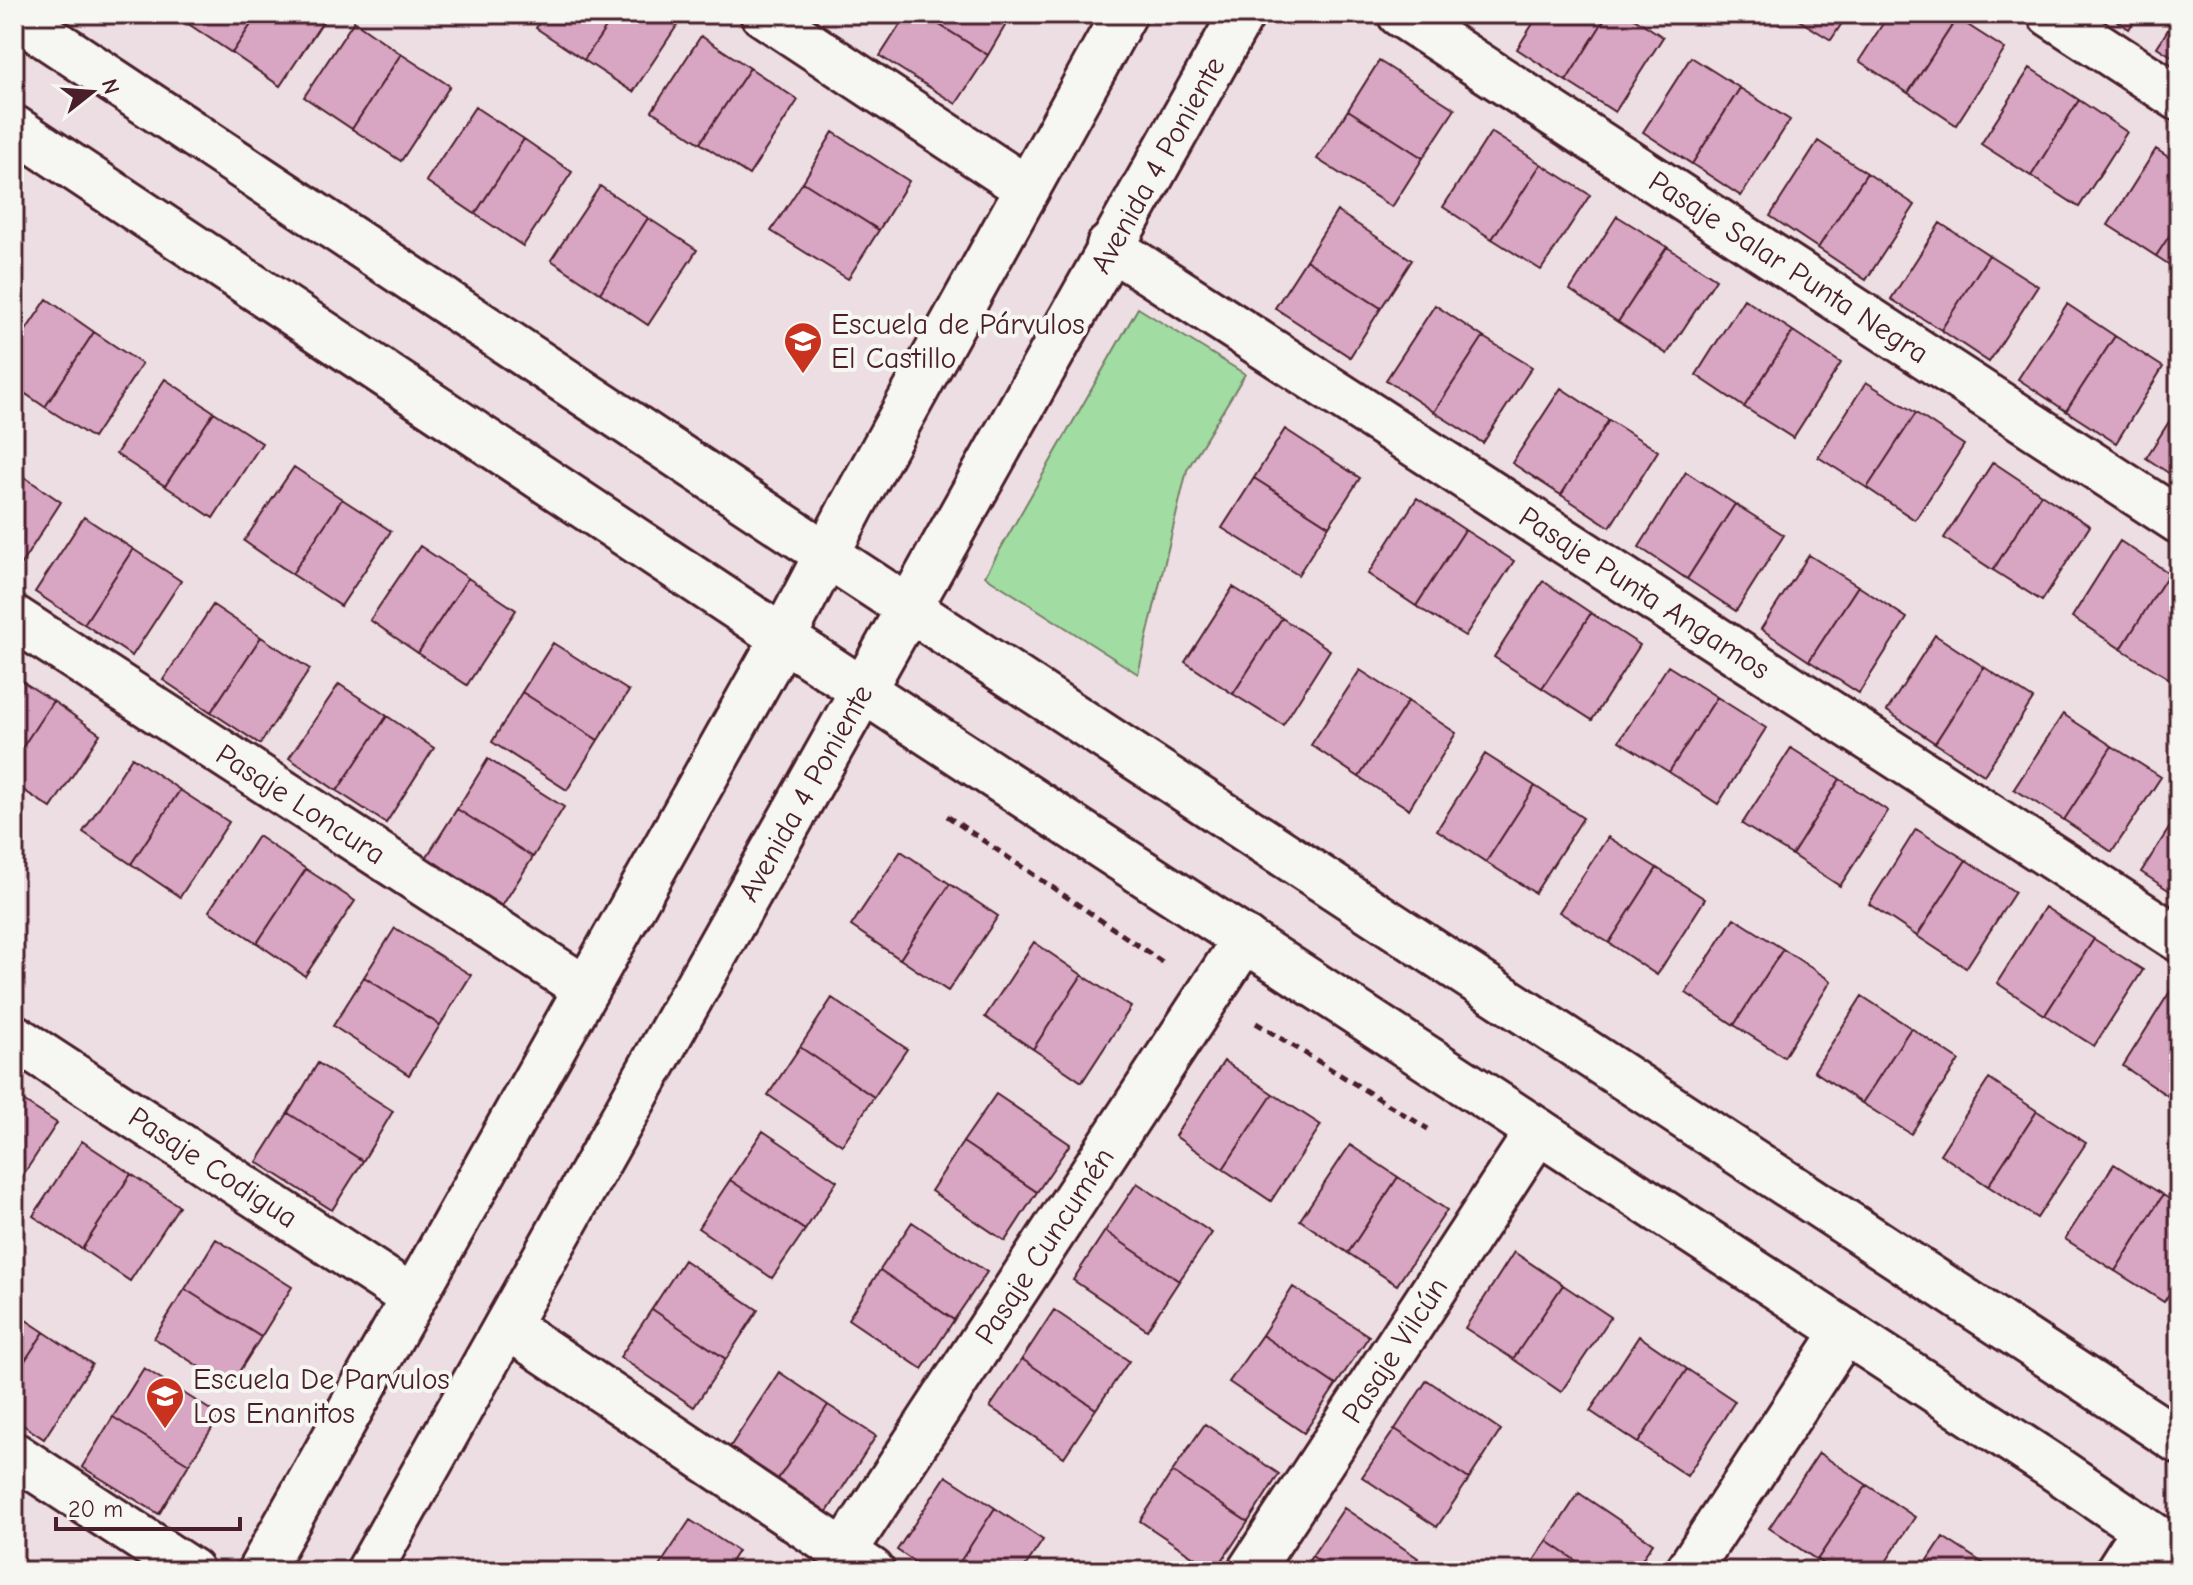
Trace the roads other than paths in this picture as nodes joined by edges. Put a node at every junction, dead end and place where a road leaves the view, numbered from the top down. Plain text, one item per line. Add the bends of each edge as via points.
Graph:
1 (763, 14) edge
2 (1124, 14) edge
3 (1242, 14) edge
4 (1400, 14) edge
5 (2050, 14) edge
6 (14, 15) edge
7 (2179, 98) edge
8 (14, 128) edge
9 (1026, 188) junction
10 (1109, 246) junction
11 (2179, 521) edge
12 (826, 554) junction
13 (907, 608) junction
14 (14, 618) edge
15 (783, 638) junction
16 (862, 690) junction
17 (1245, 939) junction
18 (2179, 939) edge
19 (586, 989) junction
20 (14, 1037) edge
21 (1538, 1131) junction
22 (413, 1298) junction
23 (507, 1326) junction
24 (1845, 1331) junction
25 (2179, 1441) edge
26 (14, 1455) edge
27 (2161, 1541) edge
28 (858, 1562) edge
29 (191, 1571) edge
30 (260, 1571) edge
31 (369, 1571) edge
32 (1250, 1571) edge
33 (1688, 1571) edge
34 (2118, 1571) edge

1 - 9 street
2 - 9 street
3 - 10 street, Avenida 4 Poniente
4 - 11 street, Pasaje Salar Punta Negra
5 - 7 street
6 - 12 street
8 - 15 street
9 - 12 street
10 - 13 street, Avenida 4 Poniente
10 - 18 street, Pasaje Punta Angamos
12 - 13 street
12 - 15 street
13 - 16 street, Avenida 4 Poniente
13 - 25 street
14 - 19 street, Pasaje Loncura
15 - 16 street
15 - 19 street
16 - 17 street
16 - 23 street, Avenida 4 Poniente
17 - 21 street
17 - 28 street, Pasaje Cuncumén
19 - 22 street
20 - 22 street, Pasaje Codigua
21 - 24 street
21 - 32 street, Pasaje Vilcún
22 - 30 street
23 - 28 street
23 - 31 street, Avenida 4 Poniente
24 - 27 street
24 - 33 street
26 - 29 street
27 - 34 street

